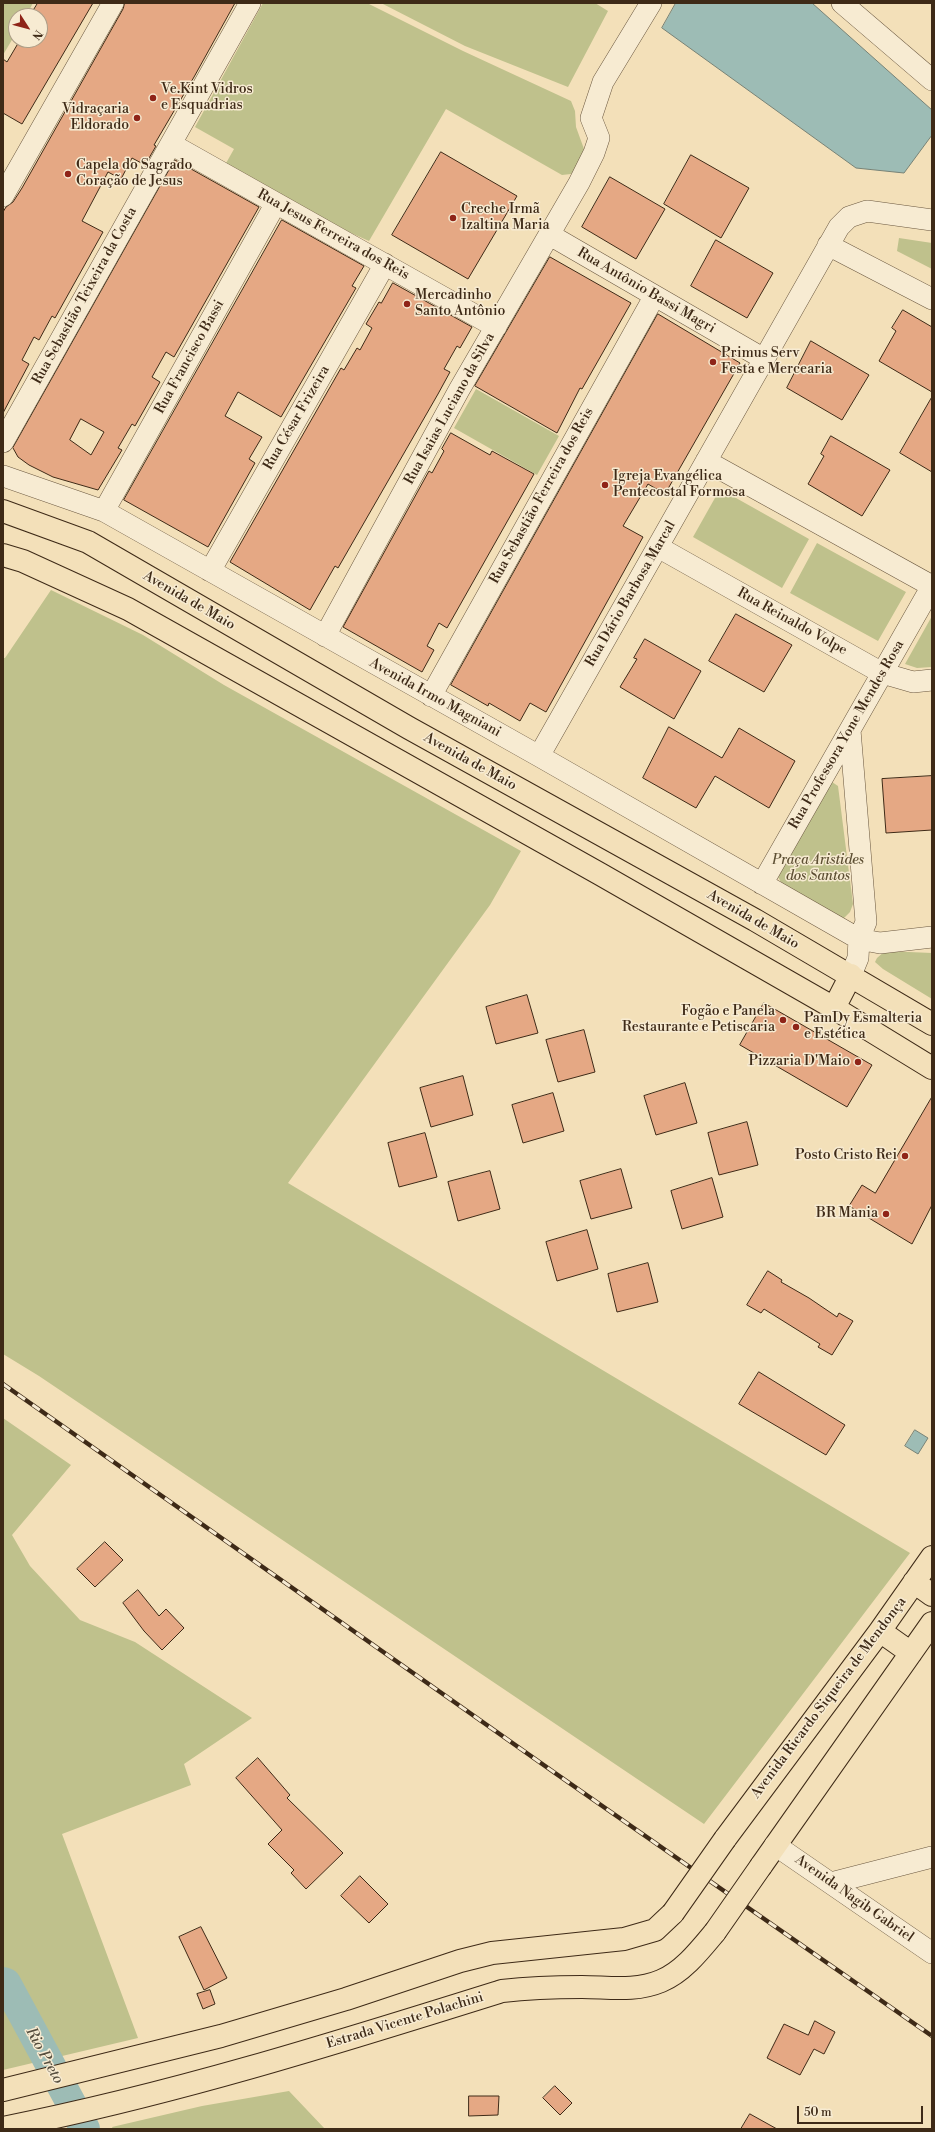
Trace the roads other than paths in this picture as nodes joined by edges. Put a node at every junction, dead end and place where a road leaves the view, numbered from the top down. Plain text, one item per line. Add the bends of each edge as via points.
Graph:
1 (113, 3) edge
2 (250, 3) edge
3 (652, 3) edge
4 (842, 3) edge
5 (932, 80) edge
6 (171, 144) junction
7 (3, 196) edge
8 (276, 203) junction
9 (932, 220) edge
10 (550, 235) junction
11 (828, 245) junction
12 (385, 264) junction
13 (654, 297) junction
14 (932, 298) edge
15 (496, 327) junction
16 (764, 360) junction
17 (3, 442) edge
18 (706, 461) junction
19 (3, 476) edge
20 (3, 511) edge
21 (104, 511) junction
22 (658, 547) junction
23 (3, 555) edge
24 (210, 571) junction
25 (932, 586) edge
26 (325, 636) junction
27 (882, 673) junction
28 (932, 680) edge
29 (431, 696) junction
30 (409, 728) junction
31 (850, 730) junction
32 (539, 756) junction
33 (397, 759) junction
34 (762, 884) junction
35 (932, 937) edge
36 (859, 939) junction
37 (851, 975) junction
38 (834, 1008) junction
39 (932, 1024) edge
40 (932, 1068) edge
41 (932, 1557) edge
42 (914, 1582) junction
43 (932, 1595) edge
44 (932, 1623) edge
45 (880, 1631) junction
46 (911, 1653) junction
47 (775, 1845) junction
48 (932, 1857) edge
49 (831, 1883) junction
50 (932, 1953) edge
51 (11, 2088) edge
52 (11, 2126) edge

1 - 7 street
2 - 6 street, Rua Sebastião Teixeira da Costa
3 - 10 street, Rua Isaias Luciano da Silva via 603,82 591,118 599,138 594,153
4 - 5 street
6 - 8 street, Rua Jesus Ferreira dos Reis
6 - 17 street, Rua Sebastião Teixeira da Costa
8 - 12 street, Rua Jesus Ferreira dos Reis
8 - 21 street, Rua Francisco Bassi
9 - 11 street, Rua Dário Barbosa Marcal via 867,211 849,217
10 - 13 street, Rua Antônio Bassi Magri
10 - 15 street, Rua Isaias Luciano da Silva
11 - 14 street
11 - 16 street, Rua Dário Barbosa Marcal
12 - 15 street, Rua Jesus Ferreira dos Reis
12 - 24 street, Rua César Frizeira
13 - 16 street, Rua Antônio Bassi Magri
13 - 29 street, Rua Sebastião Ferreira dos Reis
15 - 26 street, Rua Isaias Luciano da Silva
16 - 18 street, Rua Dário Barbosa Marcal
18 - 22 street, Rua Dário Barbosa Marcal
18 - 25 street
19 - 21 street, Avenida Irmo Magniani
20 - 30 main road, Avenida de Maio via 88,542
21 - 24 street, Avenida Irmo Magniani
22 - 27 street, Rua Reinaldo Volpe
22 - 32 street, Rua Dário Barbosa Marcal
23 - 33 main road via 23,561 128,609
24 - 26 street, Avenida Irmo Magniani
25 - 27 street, Rua Professora Yone Mendes Rosa
26 - 29 street, Avenida Irmo Magniani
27 - 28 street, Rua Reinaldo Volpe via 913,682
27 - 31 street, Rua Professora Yone Mendes Rosa
29 - 32 street, Avenida Irmo Magniani
30 - 33 main road
30 - 37 main road, Avenida de Maio
31 - 34 street, Rua Professora Yone Mendes Rosa
31 - 36 street via 866,922
32 - 34 street, Avenida Irmo Magniani
33 - 38 main road
34 - 36 street, Avenida Irmo Magniani
35 - 36 street, Avenida Irmo Magniani via 880,943
36 - 37 street via 858,958
37 - 38 main road
37 - 39 main road, Avenida de Maio
38 - 40 main road
41 - 42 main road, Avenida Ricardo Siqueira de Mendonça
42 - 43 main road
42 - 45 main road, Avenida Ricardo Siqueira de Mendonça
44 - 46 main road
45 - 46 main road
45 - 51 main road, Avenida Ricardo Siqueira de Mendonça, bridge via 673,1913 655,1930 624,1939 485,1955 460,1961 222,2036
46 - 47 main road
47 - 49 street, Avenida Nagib Gabriel
47 - 52 main road, Estrada Vicente Polachini, bridge via 715,1932 687,1963 661,1981 627,1989 582,1987 502,1991 277,2061 113,2105
48 - 49 street
49 - 50 street, Avenida Nagib Gabriel

